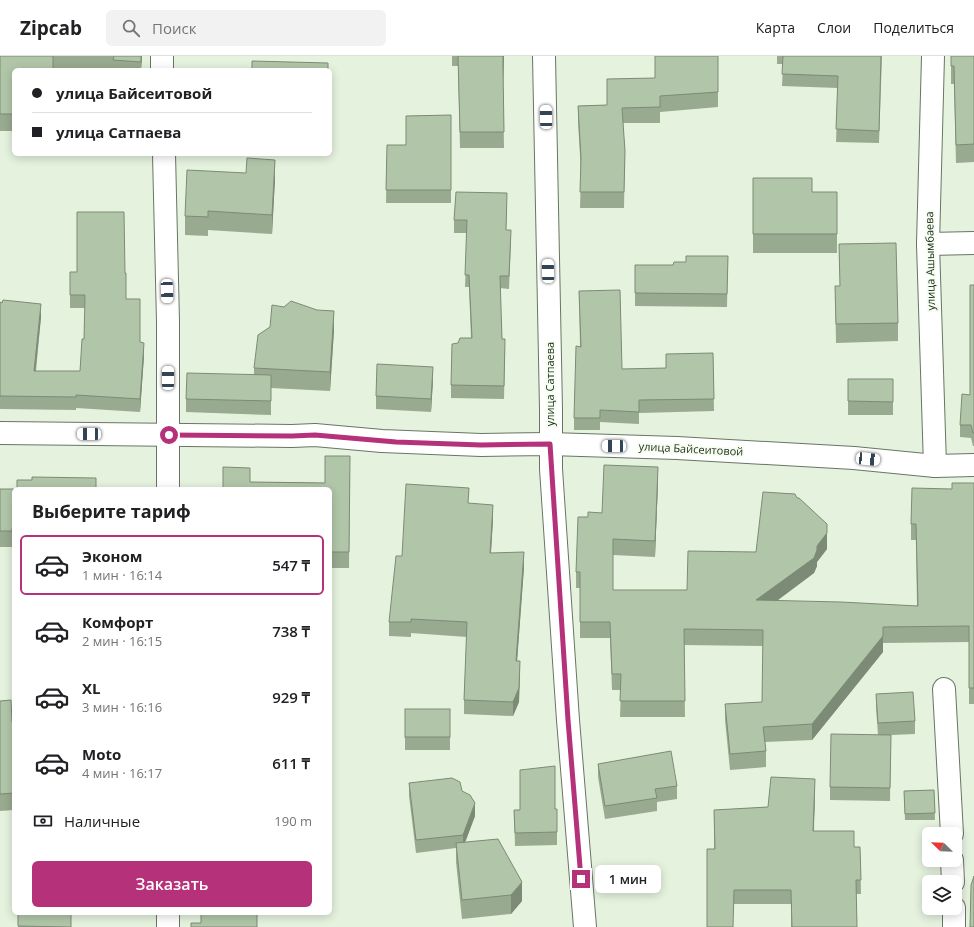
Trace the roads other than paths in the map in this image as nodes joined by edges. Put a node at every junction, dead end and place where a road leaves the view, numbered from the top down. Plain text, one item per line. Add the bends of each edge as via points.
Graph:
1 (162, 56) edge
2 (544, 56) edge
3 (933, 56) edge
4 (162, 68) edge
5 (164, 156) edge
6 (974, 243) edge
7 (928, 244) junction
8 (0, 433) edge
9 (169, 435) junction
10 (550, 444) junction
11 (974, 465) edge
12 (935, 466) junction
13 (168, 487) edge
14 (944, 689) dead end
15 (952, 827) edge
16 (168, 915) edge
17 (954, 915) edge
18 (168, 927) edge
19 (585, 927) edge
20 (954, 927) edge

1 - 4 street
2 - 10 street, улица Сатпаева
3 - 7 street, улица Ашымбаева
5 - 9 street
6 - 7 street
7 - 12 street, улица Ашымбаева
8 - 9 street, улица Байсеитовой
9 - 10 street, улица Байсеитовой via 315,435 481,445
9 - 13 street
10 - 12 street, улица Байсеитовой via 839,457
10 - 19 street, улица Сатпаева
11 - 12 street, улица Байсеитовой
14 - 15 street
16 - 18 street
17 - 20 street

